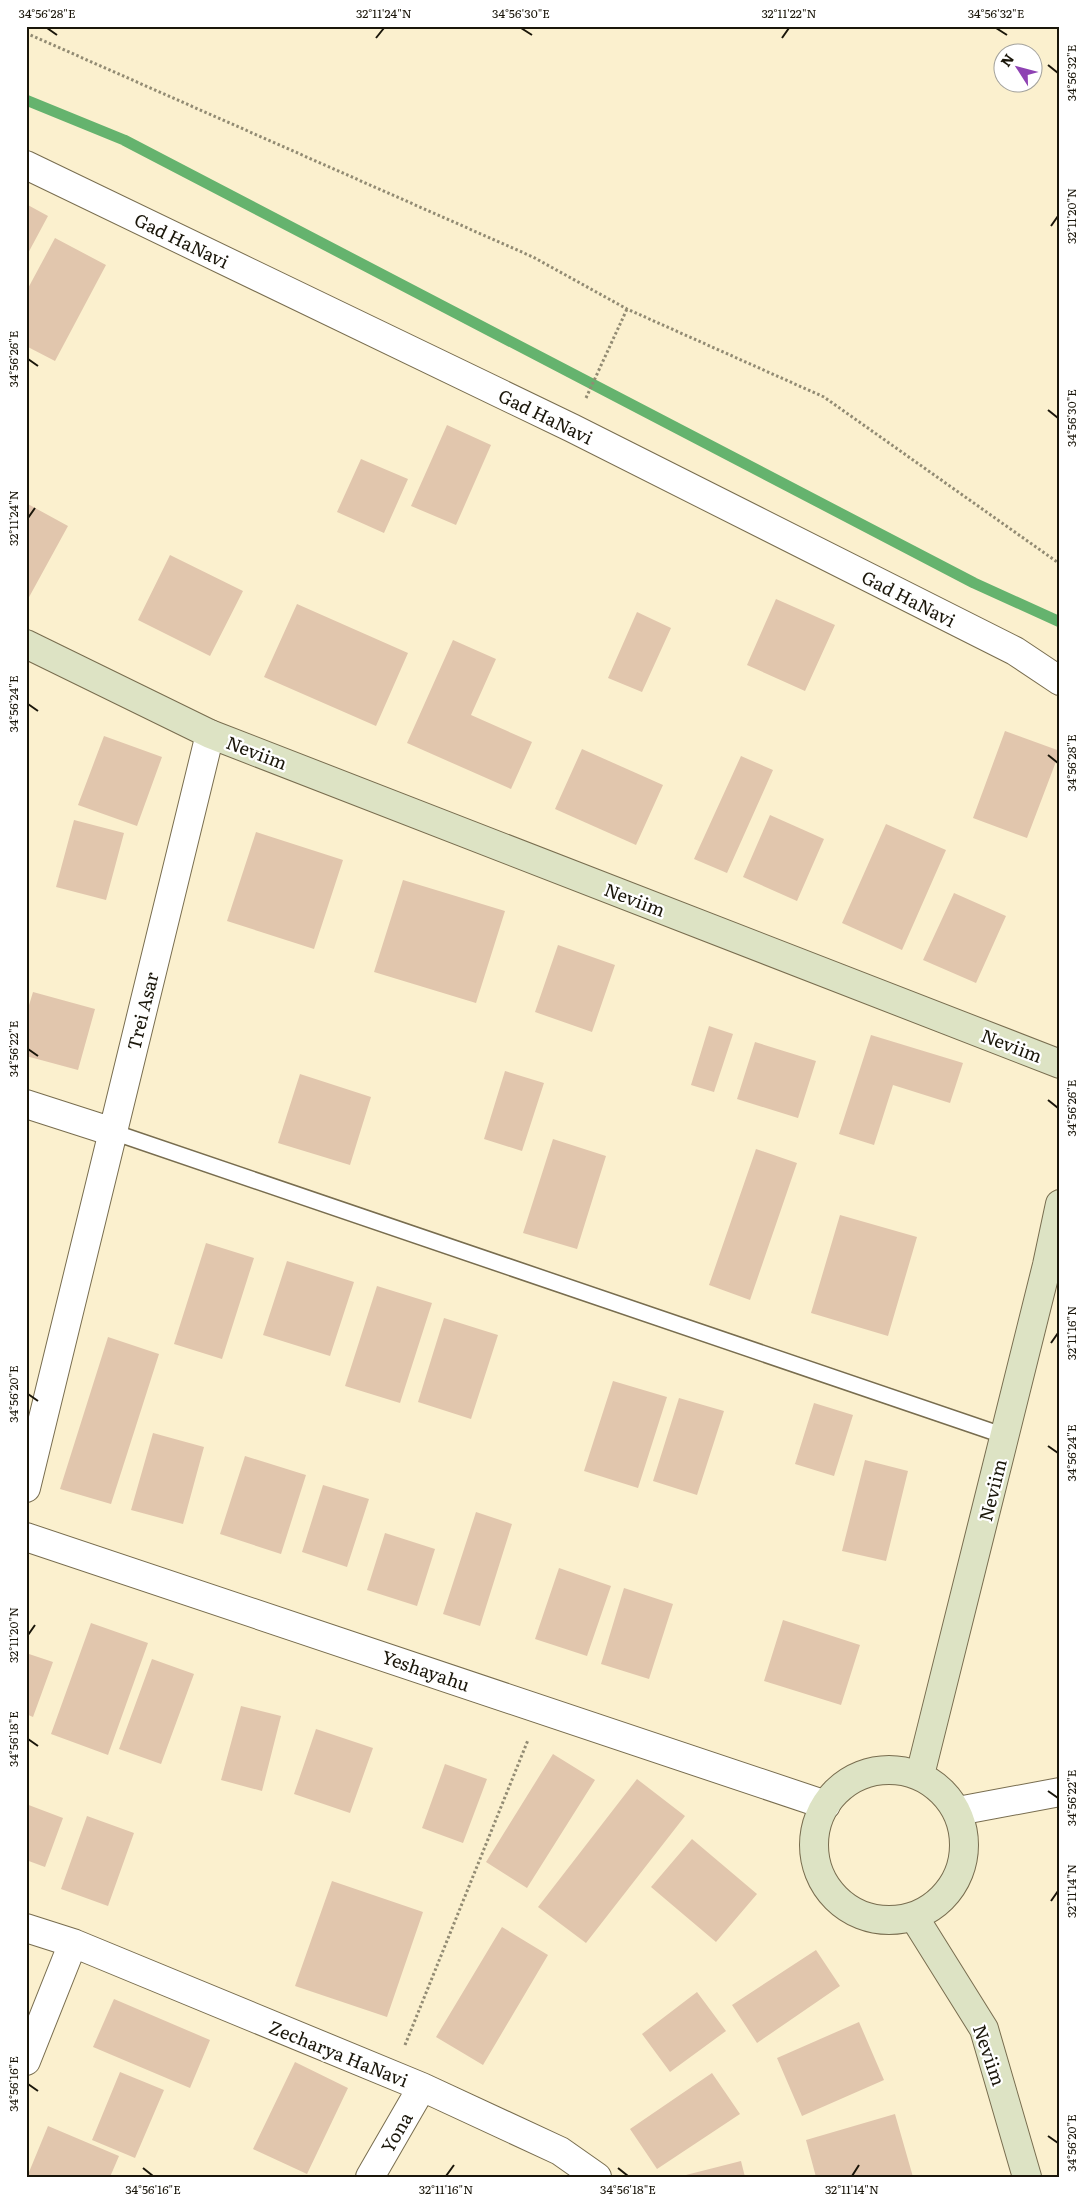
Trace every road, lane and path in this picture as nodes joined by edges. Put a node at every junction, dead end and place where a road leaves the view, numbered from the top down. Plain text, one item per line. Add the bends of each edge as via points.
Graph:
1 (26, 33) edge
2 (26, 166) edge
3 (627, 309) junction
4 (572, 428) junction
5 (1060, 564) edge
6 (26, 644) edge
7 (1060, 680) edge
8 (210, 734) junction
9 (1060, 1064) edge
10 (26, 1104) edge
11 (113, 1132) junction
12 (1060, 1204) edge
13 (1054, 1267) edge
14 (1005, 1436) junction
15 (26, 1488) edge
16 (26, 1536) edge
17 (540, 1709) junction
18 (920, 1775) junction
19 (1060, 1792) edge
20 (826, 1805) junction
21 (958, 1811) junction
22 (914, 1917) junction
23 (26, 1928) edge
24 (73, 1944) junction
25 (26, 2061) edge
26 (392, 2075) junction
27 (422, 2087) junction
28 (370, 2177) edge
29 (598, 2177) edge
30 (1027, 2177) edge

1 - 3 path via 533,257
2 - 4 street, Gad HaNavi
3 - 4 path
3 - 5 path via 824,397
4 - 7 street, Gad HaNavi via 1015,651
6 - 8 street
8 - 9 street, Neviim
8 - 11 street, Trei Asar
10 - 11 street
11 - 14 lane
11 - 15 street, Trei Asar
12 - 13 street, Neviim
13 - 14 street, Neviim
14 - 18 street, Neviim
16 - 17 street, Yeshayahu
17 - 20 street, Yeshayahu
17 - 26 path
18 - 20 street via 886,1769 860,1775 838,1790
18 - 21 street via 942,1790
19 - 21 street
20 - 22 street via 815,1829 814,1858 823,1883 840,1903 855,1913 880,1921
21 - 22 street via 965,1852 958,1878 942,1900
22 - 30 street, Neviim via 984,2029
23 - 24 street, Zecharya HaNavi
24 - 25 street
24 - 26 street, Zecharya HaNavi
26 - 27 street, Zecharya HaNavi
27 - 28 street, Yona
27 - 29 street, Zecharya HaNavi via 560,2151

